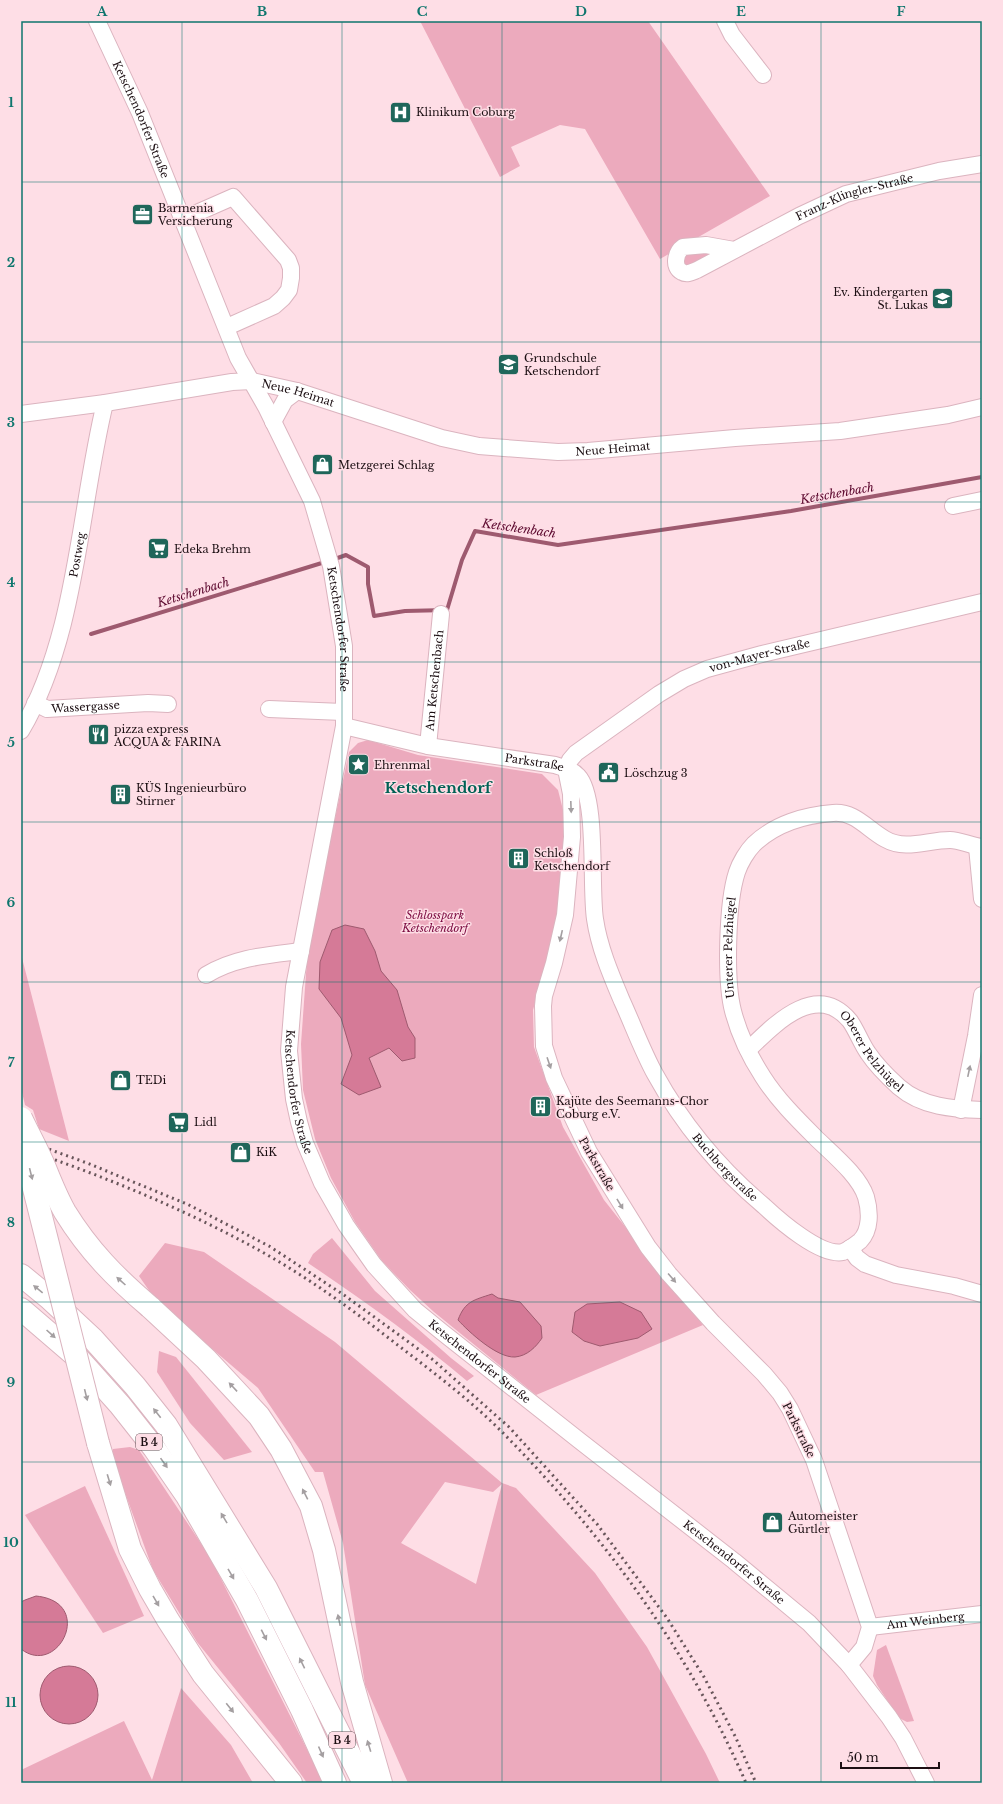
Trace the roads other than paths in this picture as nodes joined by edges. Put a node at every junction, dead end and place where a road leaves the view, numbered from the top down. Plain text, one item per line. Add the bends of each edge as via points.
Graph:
1 (97, 21) edge
2 (726, 21) edge
3 (763, 75) dead end
4 (982, 164) edge
5 (183, 219) junction
6 (734, 250) dead end
7 (227, 327) junction
8 (252, 381) junction
9 (297, 390) junction
10 (105, 403) junction
11 (982, 407) edge
12 (21, 414) edge
13 (273, 422) junction
14 (982, 500) edge
15 (953, 506) dead end
16 (982, 602) edge
17 (441, 614) dead end
18 (35, 703) junction
19 (168, 704) dead end
20 (269, 709) dead end
21 (343, 719) junction
22 (21, 731) edge
23 (428, 746) junction
24 (566, 769) junction
25 (979, 847) edge
26 (982, 899) edge
27 (301, 951) junction
28 (206, 975) dead end
29 (982, 996) edge
30 (748, 1050) junction
31 (961, 1110) junction
32 (982, 1110) edge
33 (21, 1118) edge
34 (21, 1136) edge
35 (850, 1248) junction
36 (21, 1275) edge
37 (982, 1294) edge
38 (21, 1309) edge
39 (982, 1614) edge
40 (870, 1626) junction
41 (849, 1665) junction
42 (291, 1783) edge
43 (335, 1783) edge
44 (364, 1783) edge
45 (381, 1783) edge
46 (926, 1783) edge

1 - 5 street, Ketschendorfer Straße via 140,113
2 - 3 street via 732,35
4 - 6 street, Franz-Klingler-Straße via 939,171 846,194
5 - 7 street, Ketschendorfer Straße
5 - 7 street via 233,197 290,264 289,290 283,298 274,306
7 - 8 street, Ketschendorfer Straße via 238,358
8 - 9 street, Neue Heimat
8 - 10 street
8 - 13 street, Ketschendorfer Straße
9 - 11 street, Neue Heimat via 442,438 479,446 558,452 840,431 948,415
9 - 13 street via 285,400
10 - 12 street
10 - 18 street, Postweg via 58,643
13 - 21 street, Ketschendorfer Straße via 312,501 330,560 344,646
14 - 15 street
16 - 24 street, von-Mayer-Straße via 707,669 659,694 576,753
17 - 23 street, Am Ketschenbach
18 - 19 street, Wassergasse via 48,709
18 - 22 street, Wassergasse
20 - 21 street
21 - 23 street, Parkstraße
21 - 27 street, Ketschendorfer Straße
23 - 24 street, Parkstraße via 555,765
24 - 35 street, Buchbergstraße via 580,777 589,803 592,894 595,922 602,948 655,1073 699,1141 750,1195 786,1226 816,1246 834,1252
24 -> 40 street, Parkstraße via 571,794 570,880 566,915 544,996 544,1046 564,1102 589,1152 632,1224 669,1274 764,1374 790,1409 814,1460
25 - 26 street
25 - 30 street, Unterer Pelzhügel via 951,840 915,845 892,842 883,839 852,816 838,812 796,820 777,828 754,844 737,871 732,896 728,961 731,1007
27 - 28 street via 262,955 237,961
27 - 41 street, Ketschendorfer Straße via 294,987 289,1051 299,1122 322,1183 346,1225 374,1265 415,1310 779,1596
31 -> 29 street
30 - 31 street, Oberer Pelzhügel via 777,1023 803,1006 826,1006 841,1013 850,1022 868,1053 900,1088 923,1102
30 - 35 street, Unterer Pelzhügel via 783,1105 860,1184 869,1216 863,1237
31 - 32 street, Oberer Pelzhügel
45 -> 33 highway, bridge via 352,1682 324,1550 311,1506 281,1448 258,1416 206,1359 100,1260 65,1211
34 -> 42 highway, bridge via 98,1443 130,1549 168,1620 203,1674
35 - 37 street via 865,1264 896,1275
44 -> 36 highway, B 4 via 266,1588 166,1425 93,1339
38 -> 43 highway, B 4 via 78,1358 120,1405 187,1496 250,1607 302,1710
39 - 40 street, Am Weinberg
40 - 41 street via 864,1647
41 - 46 street, Ketschendorfer Straße via 899,1732

